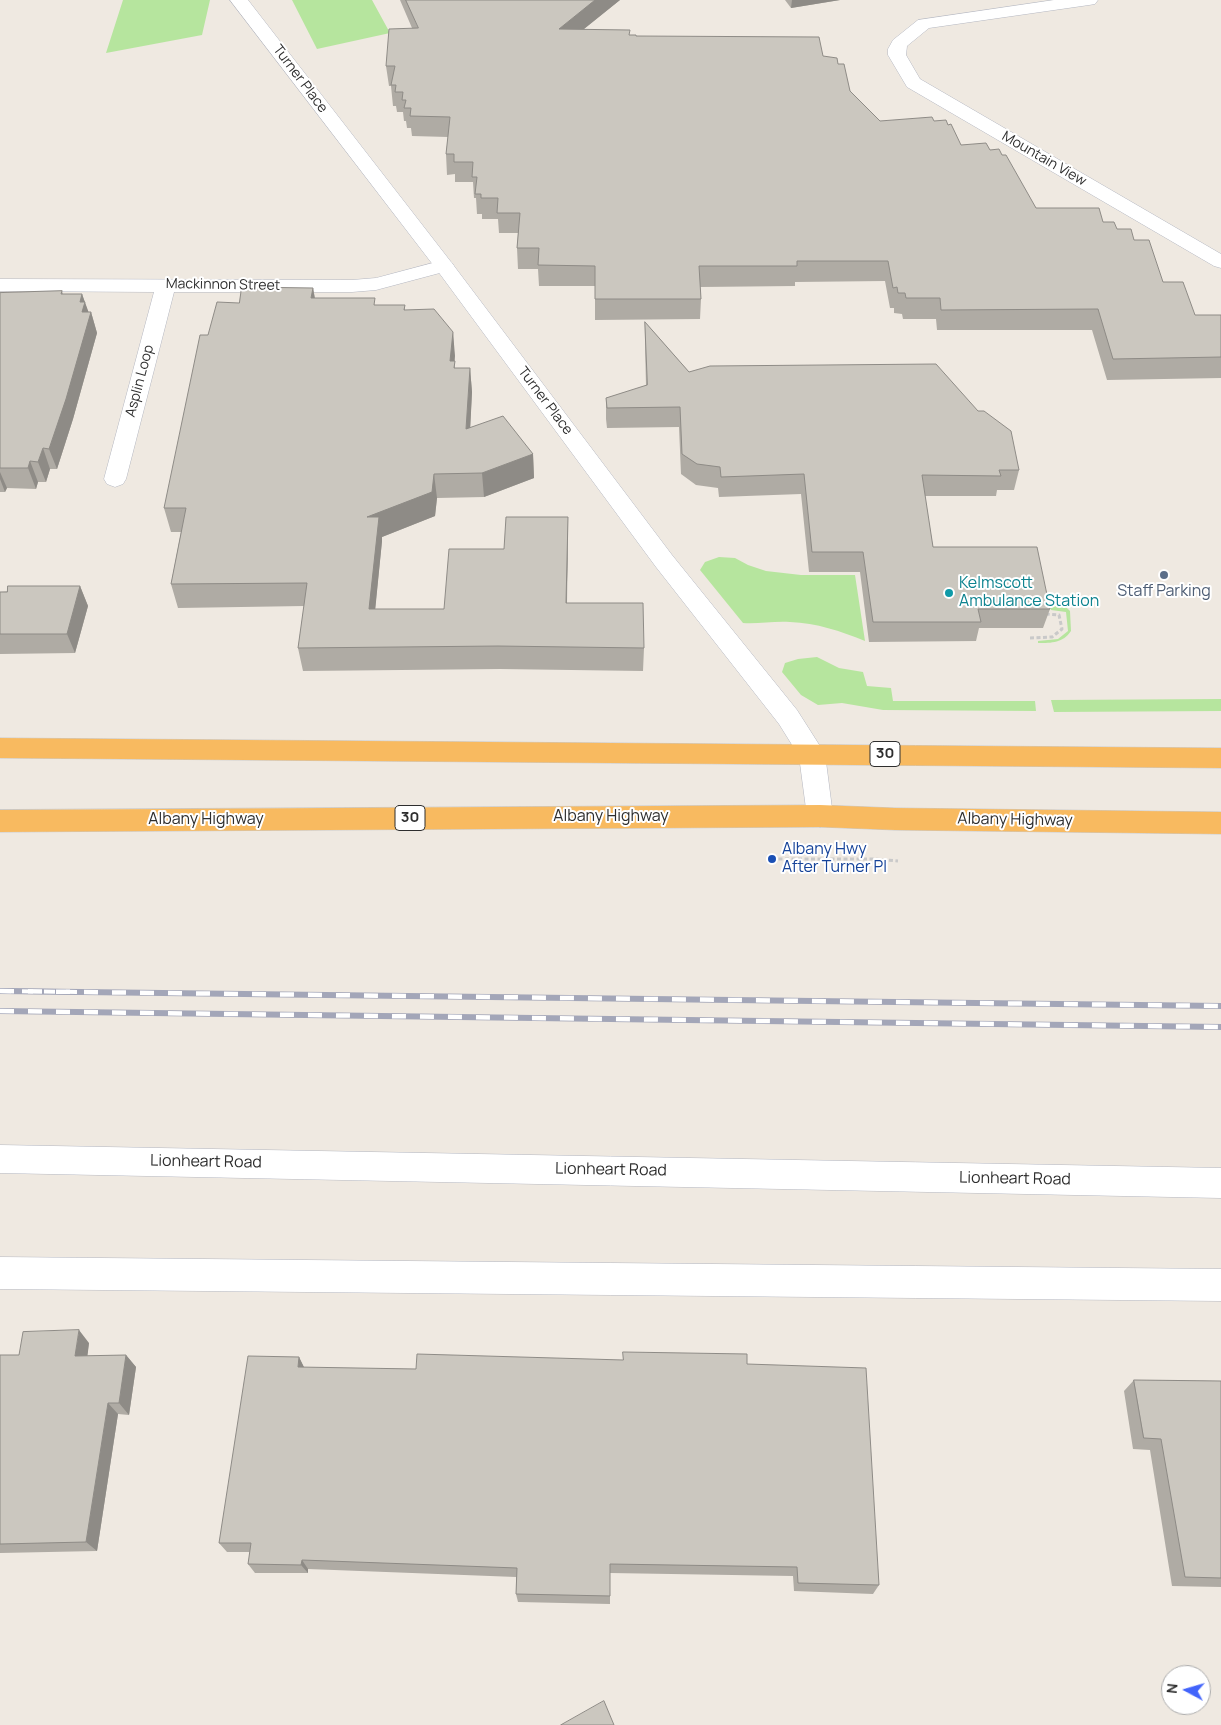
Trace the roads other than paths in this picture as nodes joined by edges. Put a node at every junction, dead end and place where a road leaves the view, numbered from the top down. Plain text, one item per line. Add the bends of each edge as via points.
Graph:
1 (239, 0) edge
2 (1088, 0) edge
3 (1221, 262) edge
4 (444, 266) junction
5 (166, 284) junction
6 (0, 285) edge
7 (115, 479) dead end
8 (0, 748) edge
9 (812, 754) junction
10 (1221, 758) edge
11 (820, 816) junction
12 (0, 821) edge
13 (1221, 823) edge
14 (0, 1159) edge
15 (1221, 1183) edge
16 (0, 1273) edge
17 (1221, 1285) edge

1 - 4 street, Turner Place
2 - 3 street, Mountain View via 924,24 897,46 896,56 913,83
4 - 5 street, Mackinnon Street via 389,281 358,285
4 - 9 street, Turner Place via 664,561 788,717
5 - 6 street, Mackinnon Street
5 - 7 street, Asplin Loop
8 - 9 highway, 30
9 - 10 highway, 30
9 - 11 street, Turner Place
11 - 12 highway, Albany Highway / 30
11 - 13 highway, Albany Highway / 30
14 - 15 street, Lionheart Road
16 - 17 street

